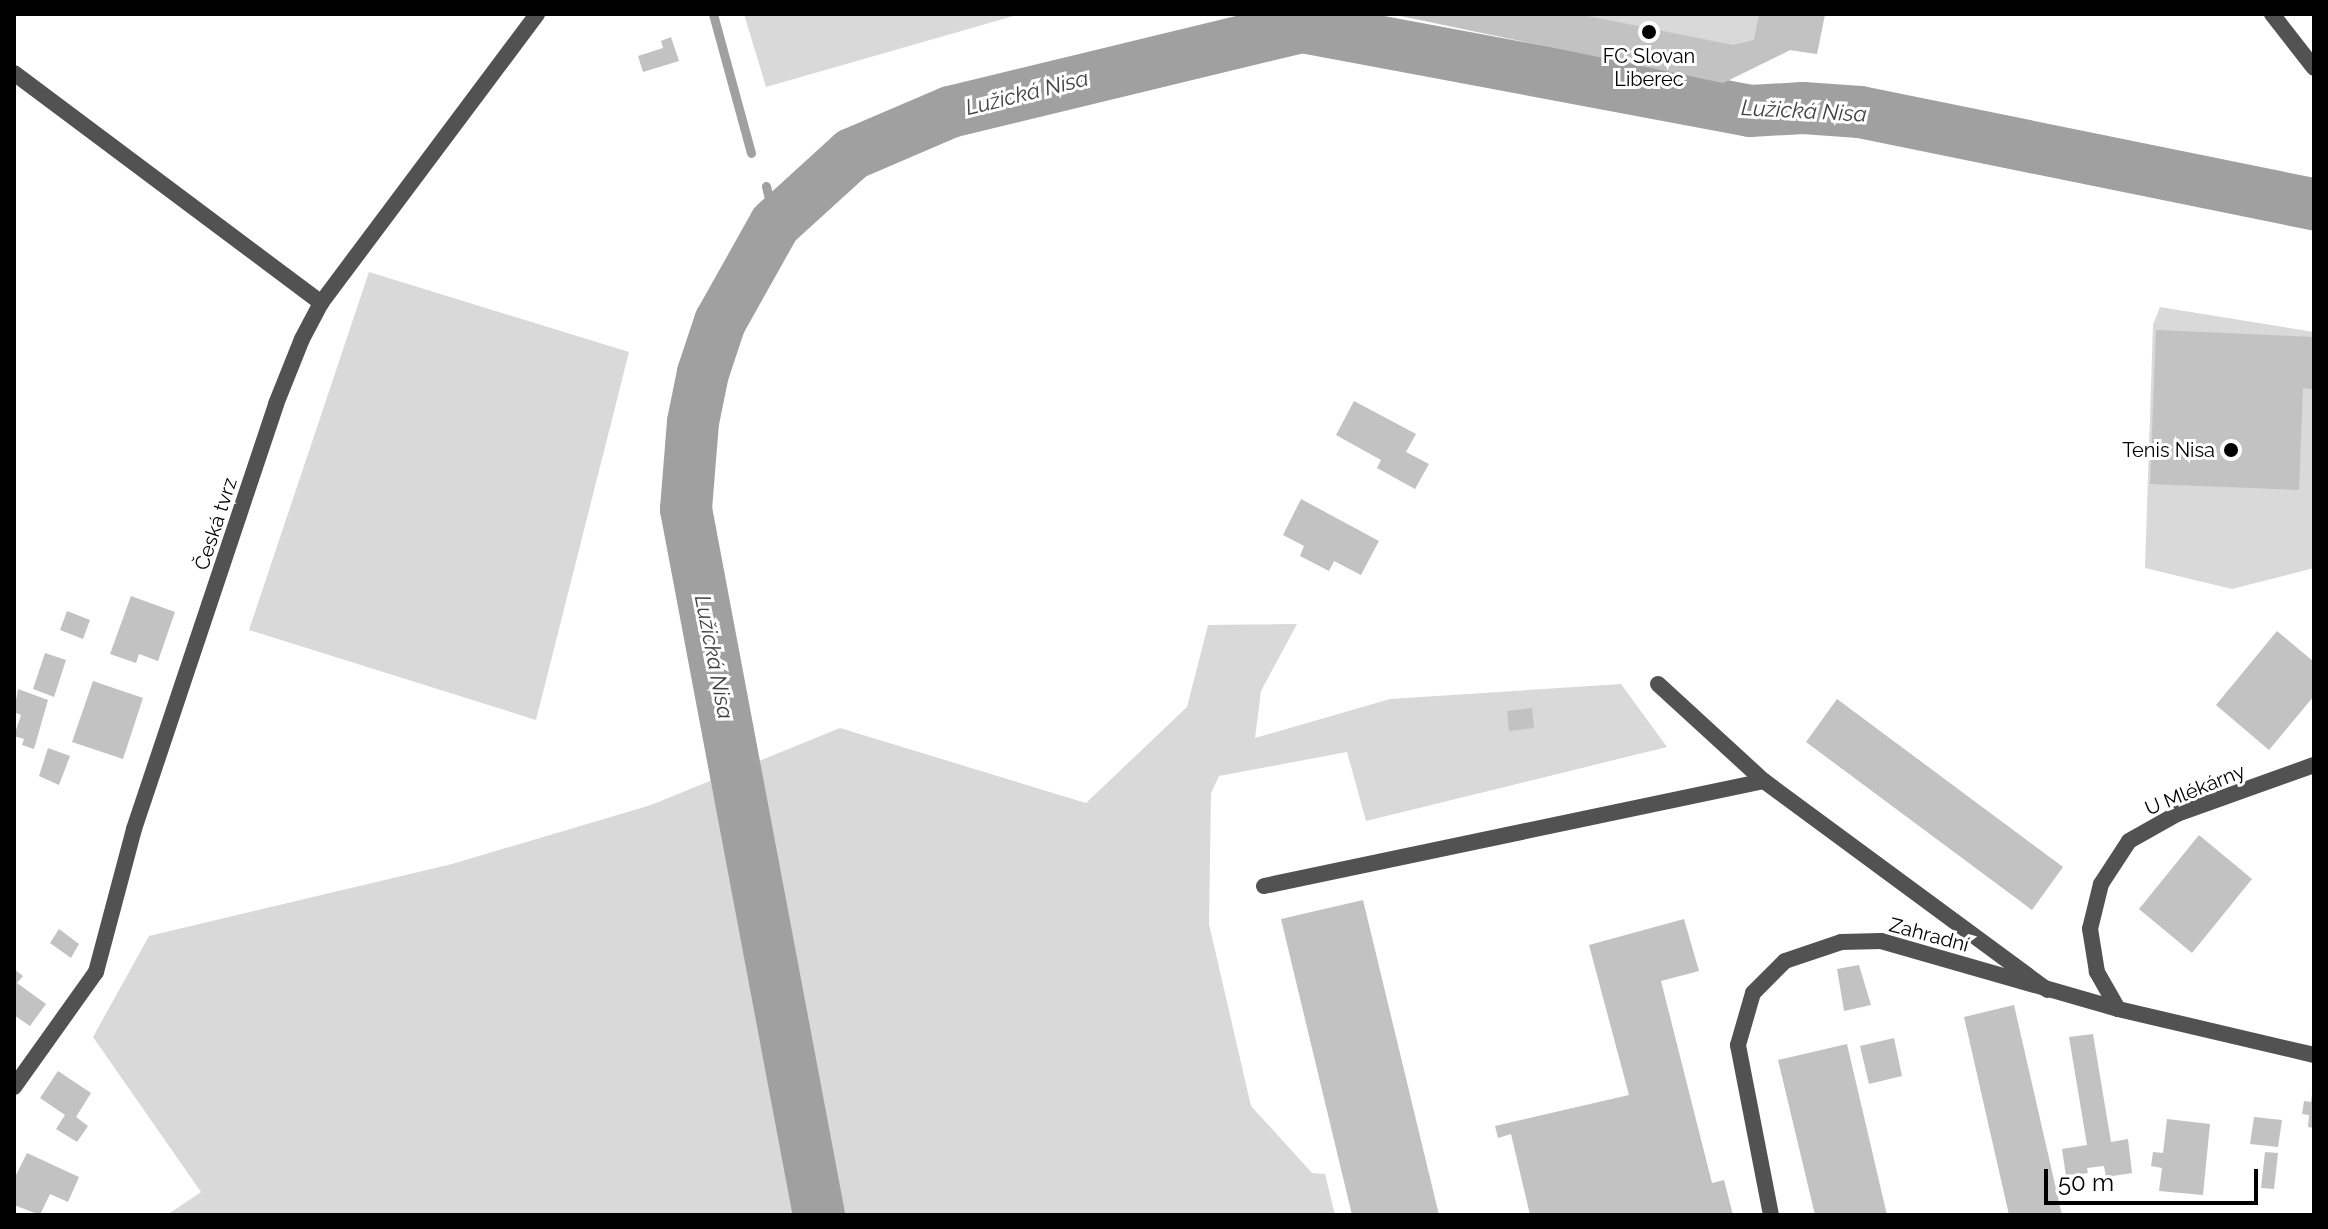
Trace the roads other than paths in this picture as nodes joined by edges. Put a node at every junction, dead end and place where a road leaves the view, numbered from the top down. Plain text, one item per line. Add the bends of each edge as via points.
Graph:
1 (537, 14) edge
2 (2272, 14) edge
3 (2314, 68) edge
4 (14, 73) edge
5 (321, 303) junction
6 (1658, 684) dead end
7 (2314, 765) edge
8 (1764, 781) junction
9 (1264, 886) dead end
10 (2047, 990) junction
11 (2118, 1009) junction
12 (2314, 1055) edge
13 (14, 1087) edge
14 (1771, 1215) edge

1 - 5 street, Česká tvrz
2 - 3 street
4 - 5 street
5 - 13 street, Česká tvrz via 276,404 134,829 96,972
6 - 8 street, Zahradní
7 - 11 street, U Mlékárny via 2177,814 2129,841 2101,884 2090,929 2097,972
8 - 9 street
8 - 10 street, Zahradní
10 - 11 street, Zahradní
10 - 14 street, Zahradní via 1881,941 1841,942 1785,961 1753,993 1738,1045
11 - 12 street, Zahradní

